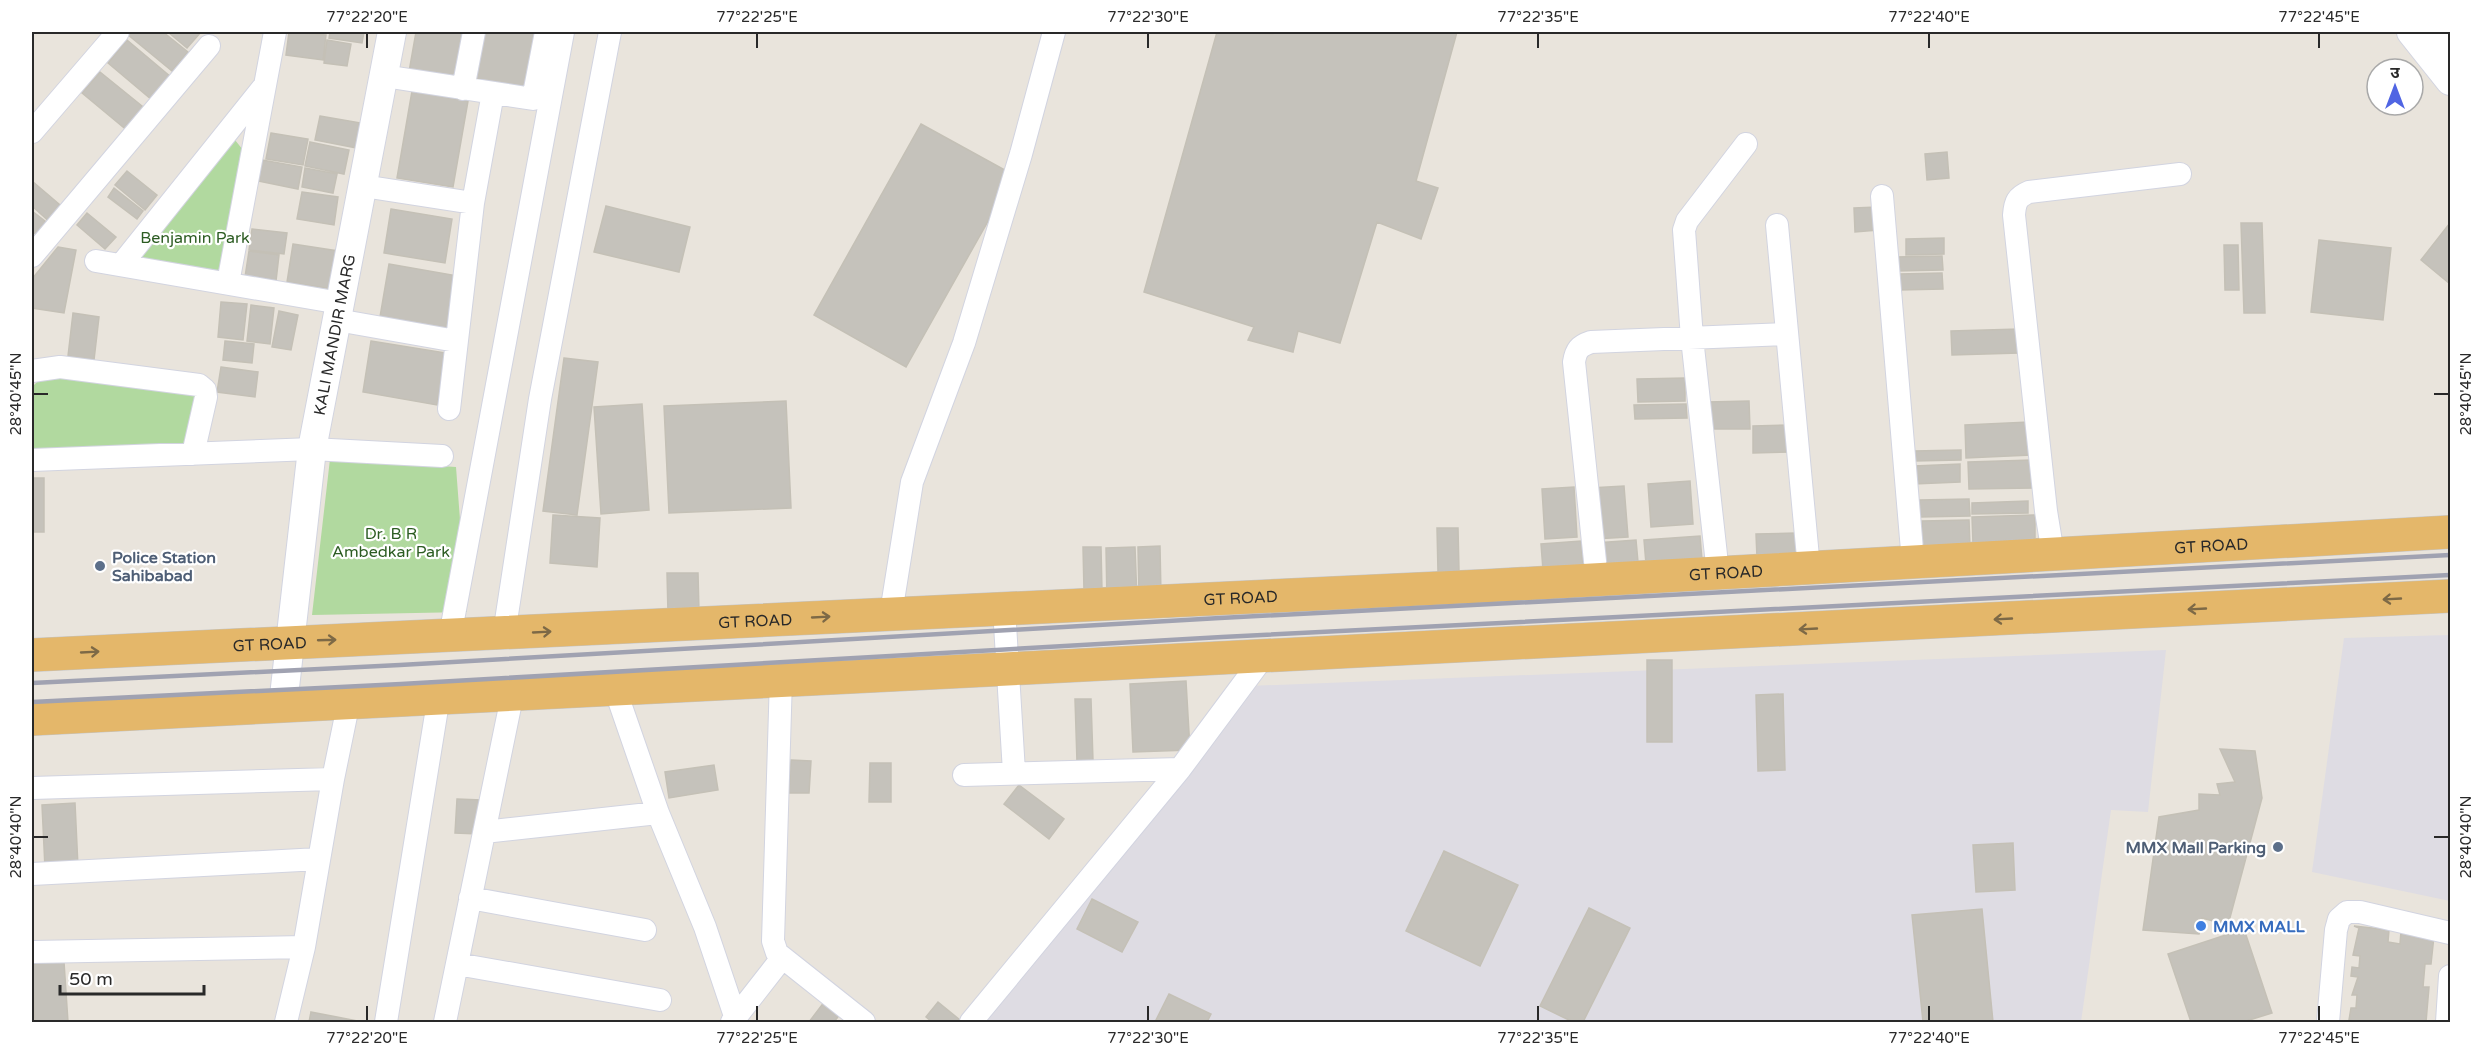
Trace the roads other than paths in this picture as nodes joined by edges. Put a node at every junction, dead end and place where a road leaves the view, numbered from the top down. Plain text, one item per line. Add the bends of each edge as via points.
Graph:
1 (275, 32) edge
2 (392, 32) edge
3 (474, 32) edge
4 (546, 32) edge
5 (563, 32) edge
6 (610, 32) edge
7 (1054, 32) edge
8 (2411, 32) edge
9 (2438, 32) edge
10 (109, 36) edge
11 (209, 46) dead end
12 (2451, 48) edge
13 (384, 76) junction
14 (2451, 81) edge
15 (267, 82) junction
16 (463, 89) junction
17 (493, 93) junction
18 (32, 132) edge
19 (1746, 144) dead end
20 (2180, 174) dead end
21 (363, 186) junction
22 (1882, 196) dead end
23 (473, 203) junction
24 (1777, 225) dead end
25 (32, 256) edge
26 (96, 261) dead end
27 (121, 265) junction
28 (228, 283) junction
29 (339, 311) junction
30 (1788, 334) junction
31 (1692, 338) junction
32 (456, 340) junction
33 (32, 370) edge
34 (449, 409) dead end
35 (312, 449) junction
36 (193, 454) junction
37 (442, 456) dead end
38 (32, 460) edge
39 (2451, 532) edge
40 (2054, 554) junction
41 (1913, 562) junction
42 (1809, 568) junction
43 (1718, 573) junction
44 (1597, 580) junction
45 (2451, 596) edge
46 (1004, 608) junction
47 (891, 613) junction
48 (504, 634) junction
49 (450, 636) junction
50 (289, 642) junction
51 (32, 655) edge
52 (1264, 656) junction
53 (1009, 668) junction
54 (781, 678) junction
55 (614, 686) junction
56 (513, 692) junction
57 (439, 696) junction
58 (349, 701) junction
59 (283, 705) junction
60 (32, 719) edge
61 (1180, 769) junction
62 (1014, 772) junction
63 (964, 775) dead end
64 (333, 779) junction
65 (32, 788) edge
66 (658, 813) junction
67 (484, 832) junction
68 (319, 859) junction
69 (32, 874) edge
70 (470, 898) junction
71 (645, 930) dead end
72 (2451, 933) edge
73 (304, 947) junction
74 (32, 952) edge
75 (782, 958) junction
76 (457, 964) junction
77 (2451, 976) edge
78 (660, 1000) dead end
79 (734, 1021) edge
80 (286, 1023) edge
81 (386, 1023) edge
82 (445, 1023) edge
83 (864, 1023) edge
84 (971, 1023) edge
85 (2328, 1023) edge
86 (2446, 1023) edge

1 - 15 street
2 - 13 street, KALI MANDIR MARG
3 - 16 street
4 - 17 street via 533,99
5 - 49 street
6 - 48 street via 540,399
7 - 47 street via 964,343 912,482
8 - 14 street
9 - 12 street
10 - 18 street
11 - 25 street
13 - 16 street
13 - 21 street, KALI MANDIR MARG
15 - 27 street
15 - 28 street
16 - 17 street
17 - 23 street
19 - 31 street via 1687,221 1684,244
20 - 40 street via 2029,192 2015,202 2041,464
21 - 23 street
21 - 29 street, KALI MANDIR MARG
22 - 41 street
23 - 32 street
24 - 30 street
26 - 27 street
27 - 28 street
28 - 29 street
29 - 32 street
29 - 35 street, KALI MANDIR MARG
30 - 31 street
30 - 42 street
31 - 43 street
31 - 44 street via 1591,342 1576,352
32 - 34 street
33 - 36 street via 60,367 199,385 206,397
35 - 36 street
35 - 37 street
35 - 50 street, KALI MANDIR MARG
36 - 38 street
39 - 40 highway, GT ROAD
40 - 41 highway, GT ROAD
41 - 42 highway, GT ROAD
42 - 43 highway, GT ROAD
43 - 44 highway, GT ROAD
44 - 46 highway, GT ROAD
45 -> 52 highway
46 - 47 highway, GT ROAD
46 - 53 street
48 -> 47 highway, GT ROAD
48 - 49 highway, GT ROAD
50 -> 49 highway, GT ROAD
51 -> 50 highway, GT ROAD
50 - 59 street, KALI MANDIR MARG
52 - 53 highway
52 - 61 street
53 - 54 highway
53 - 62 street
54 - 55 highway
54 - 75 street via 771,926 777,953
55 - 56 highway
55 - 66 street
56 - 57 highway
56 - 67 street
57 - 58 highway
57 - 81 street
58 - 59 highway
58 - 64 street
59 - 60 highway
61 - 62 street
61 - 84 street
62 - 63 street
64 - 65 street
64 - 68 street
66 - 67 street
66 - 79 street via 705,927
67 - 70 street
68 - 69 street
68 - 73 street
70 - 71 street
70 - 76 street
72 - 85 street via 2347,912 2339,919 2336,930
73 - 74 street
73 - 80 street
75 - 79 street
75 - 83 street
76 - 78 street
76 - 82 street
77 - 86 street

